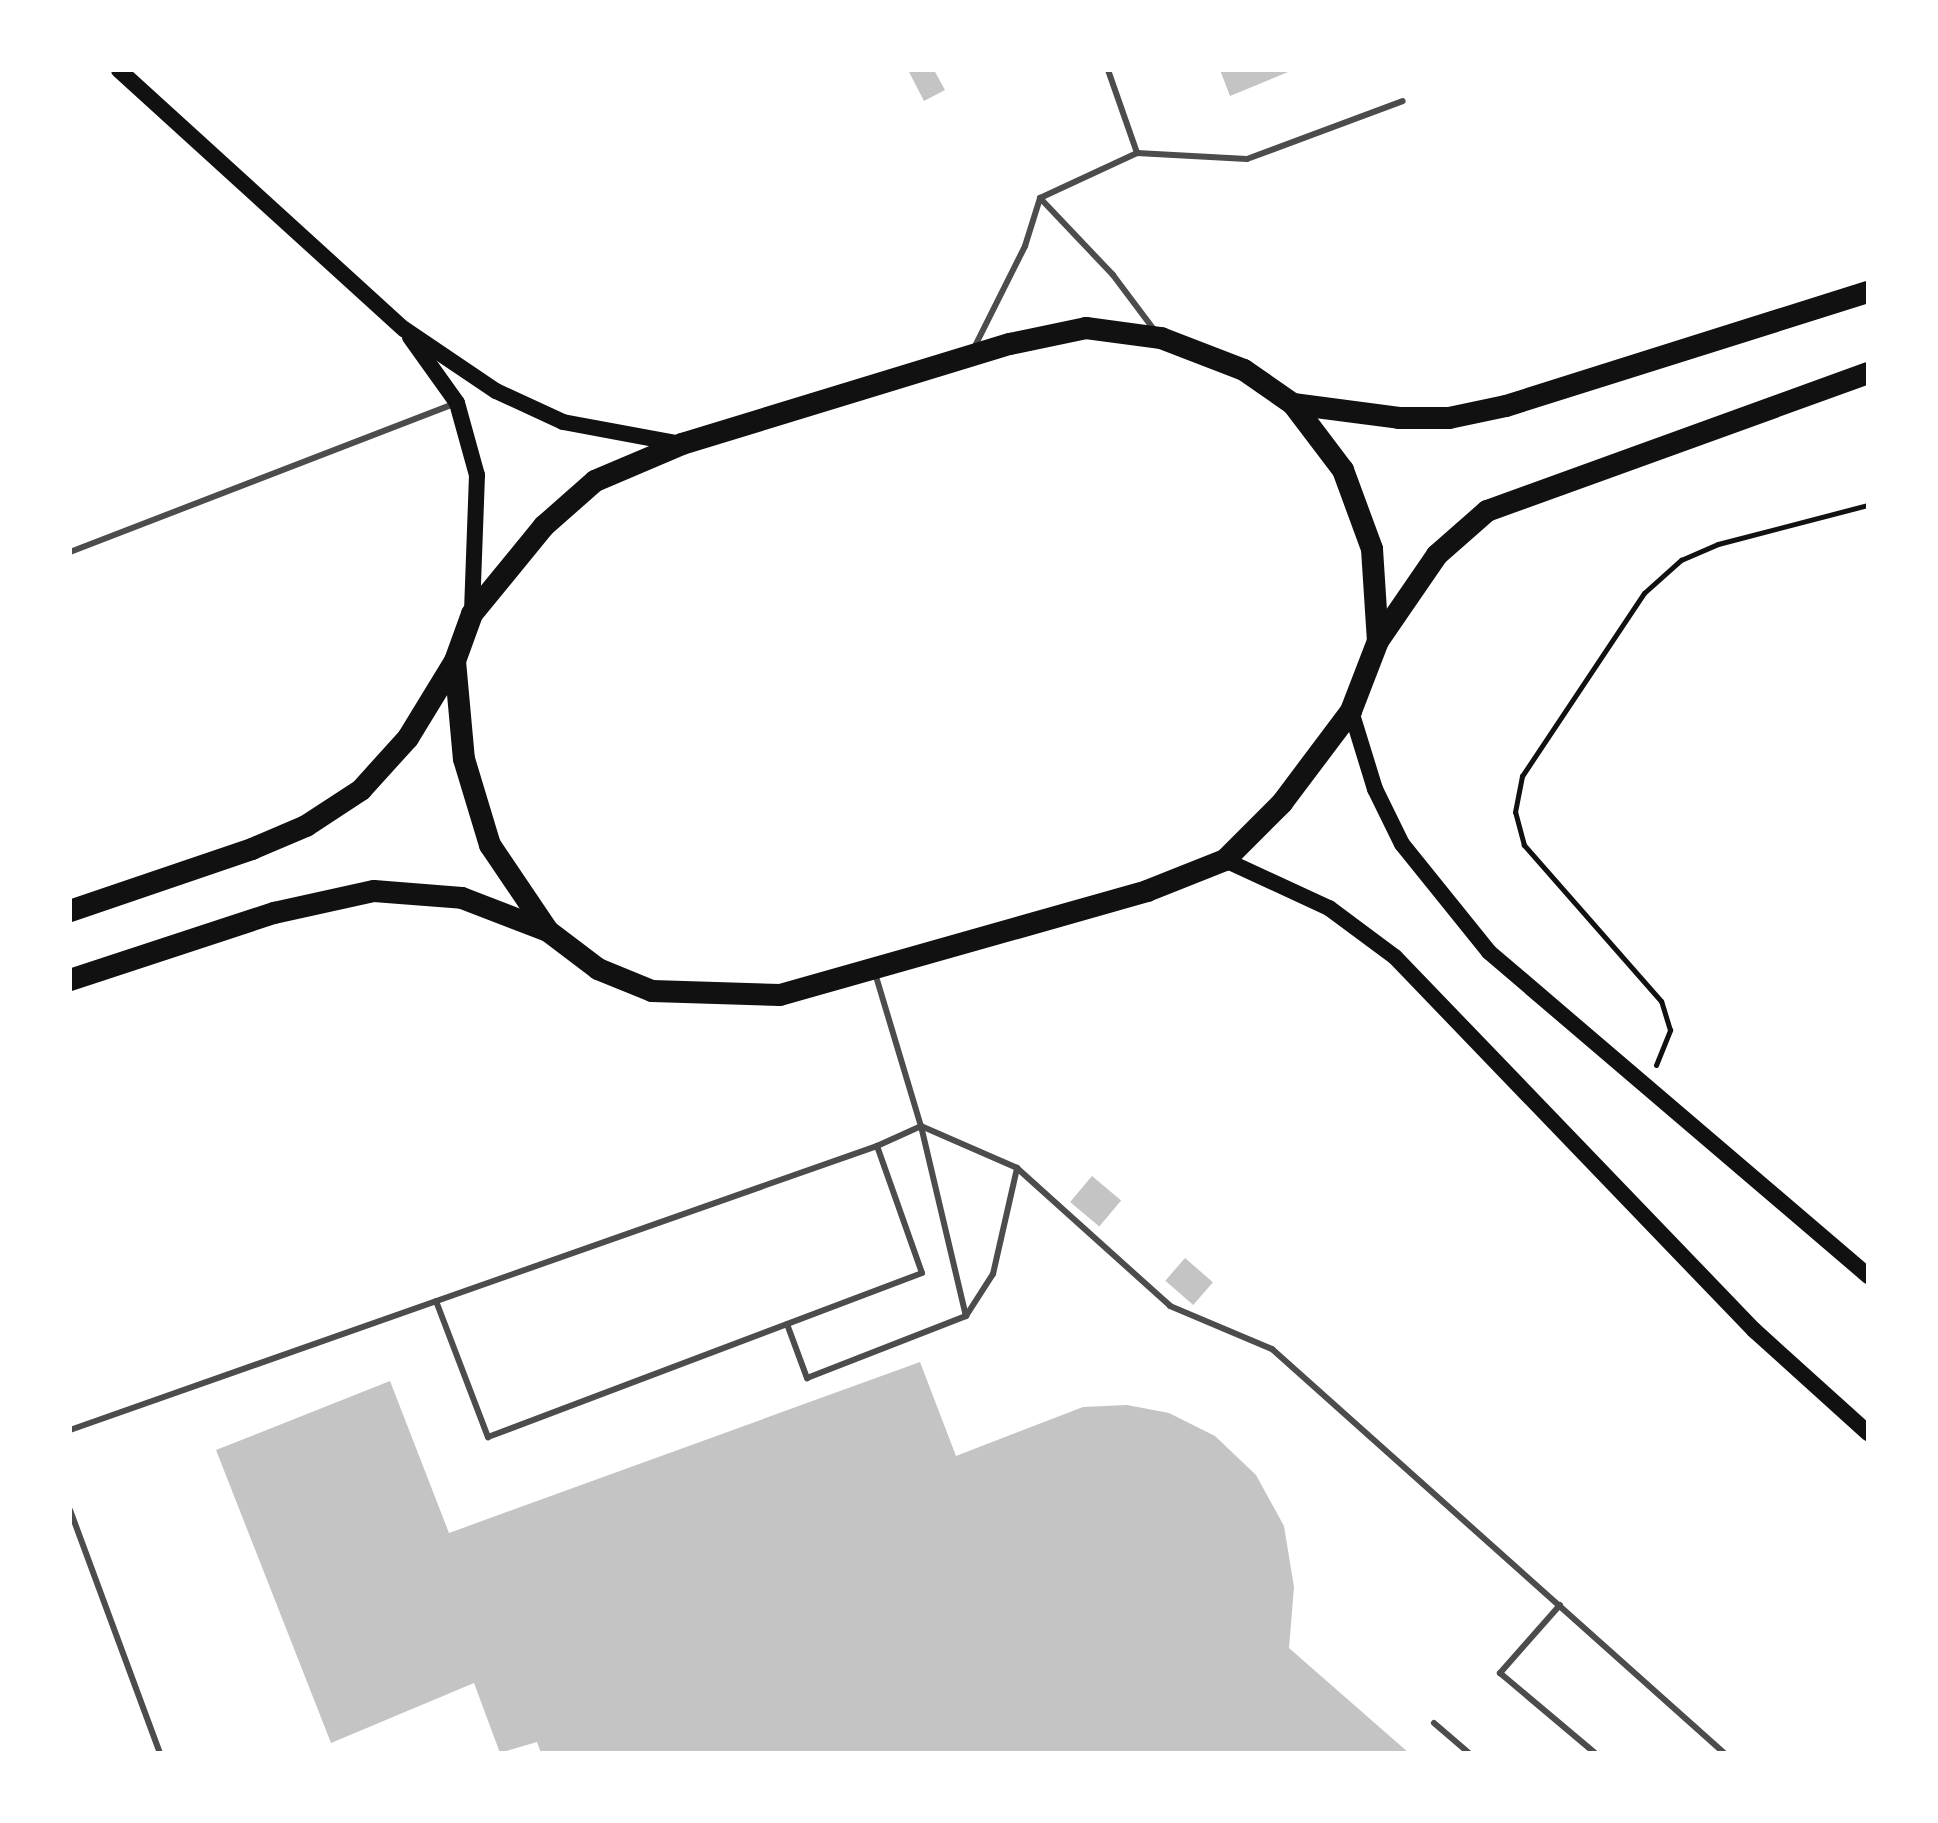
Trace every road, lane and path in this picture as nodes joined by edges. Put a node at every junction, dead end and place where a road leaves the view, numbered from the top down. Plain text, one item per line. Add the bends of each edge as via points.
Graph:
1 (119, 70) edge
2 (1108, 70) edge
3 (1403, 101) dead end
4 (1137, 153) junction
5 (1040, 198) junction
6 (1868, 292) edge
7 (404, 329) junction
8 (1161, 338) junction
9 (971, 355) junction
10 (1868, 373) edge
11 (457, 403) junction
12 (1293, 404) junction
13 (682, 444) junction
14 (1868, 505) edge
15 (70, 552) edge
16 (472, 614) junction
17 (1378, 641) junction
18 (455, 661) junction
19 (1351, 711) junction
20 (1225, 860) junction
21 (70, 911) edge
22 (548, 931) junction
23 (874, 970) junction
24 (70, 980) edge
25 (1647, 1090) junction
26 (921, 1126) junction
27 (877, 1146) junction
28 (1017, 1168) junction
29 (1868, 1276) edge
30 (436, 1301) junction
31 (966, 1316) junction
32 (787, 1324) junction
33 (70, 1430) edge
34 (1868, 1433) edge
35 (70, 1510) edge
36 (1560, 1605) junction
37 (1434, 1723) dead end
38 (160, 1753) edge
39 (1469, 1753) edge
40 (1595, 1753) edge
41 (1724, 1753) edge

1 - 7 main road
2 - 4 lane
3 - 4 lane via 1247,159
4 - 5 lane
5 - 8 lane via 1113,275
5 - 9 lane via 1025,246
6 - 12 highway via 1506,406 1449,418 1399,418
7 - 11 main road
7 - 13 main road via 496,391 563,422
8 - 9 highway via 1086,328
8 - 12 highway via 1244,370
9 - 13 highway
10 - 17 highway via 1487,511 1437,555
11 - 15 lane
11 - 16 main road via 477,475
12 - 17 highway via 1343,470 1372,549
13 - 16 highway via 595,481 544,526
14 - 25 path via 1718,544 1681,560 1644,593 1522,776 1515,812 1524,845 1661,1001 1670,1030
16 - 18 highway
17 - 19 highway
18 - 21 highway via 408,738 361,790 339,805 252,849
18 - 22 highway via 464,759 490,845
19 - 20 highway via 1282,803
19 - 25 main road via 1388,816 1445,903 1489,952
20 - 23 highway via 1147,891
20 - 34 main road via 1329,908 1395,957 1754,1330
22 - 23 highway via 598,969 652,991 780,995
22 - 24 highway via 462,898 374,891 274,913
23 - 26 lane
25 - 29 main road
26 - 27 lane
26 - 28 lane
26 - 31 lane
27 - 30 lane
27 - 32 lane via 922,1273
28 - 31 lane via 993,1274
28 - 36 lane via 1170,1306 1272,1349
30 - 32 lane via 488,1437
30 - 33 lane
31 - 32 lane via 807,1378
35 - 38 lane
36 - 40 lane via 1500,1673
36 - 41 lane
37 - 39 lane

